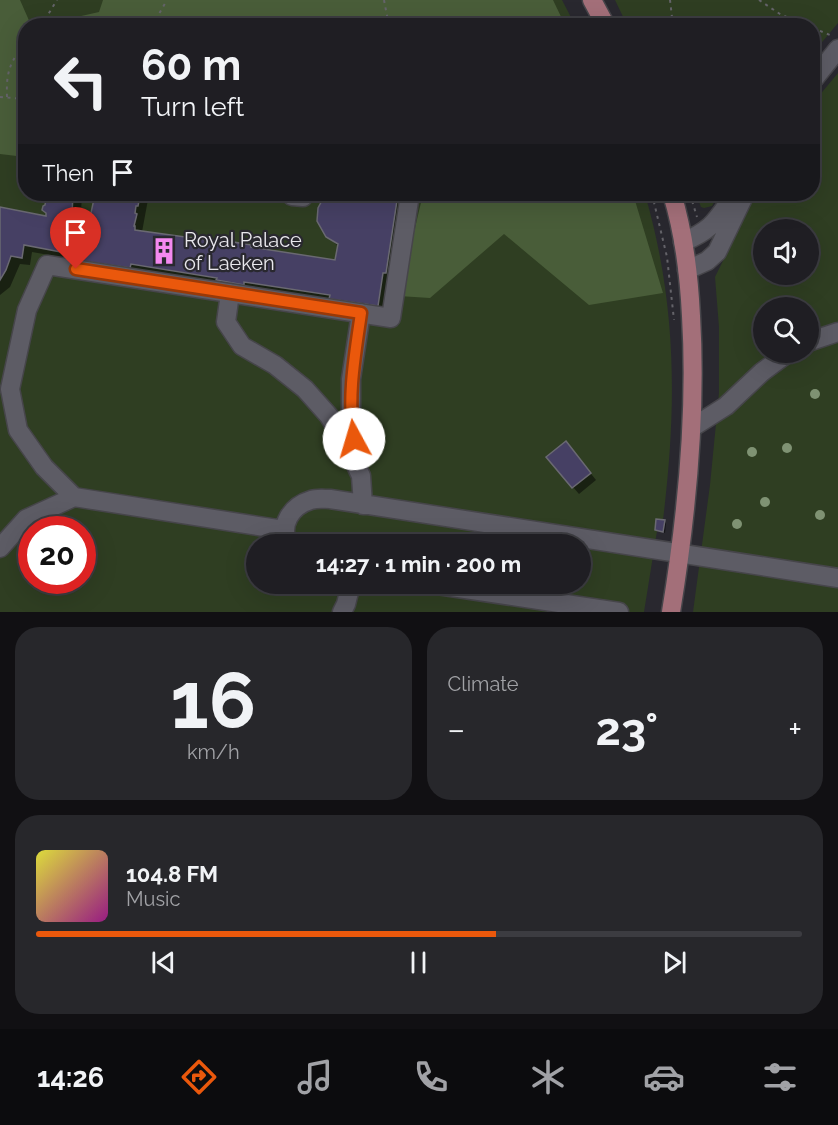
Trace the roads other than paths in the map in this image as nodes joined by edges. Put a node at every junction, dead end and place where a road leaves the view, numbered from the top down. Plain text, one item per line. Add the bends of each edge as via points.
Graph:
1 (592, 0) edge
2 (602, 18) edge
3 (835, 42) edge
4 (820, 68) edge
5 (409, 201) edge
6 (674, 201) edge
7 (730, 201) edge
8 (742, 201) edge
9 (683, 242) junction
10 (687, 270) junction
11 (230, 293) junction
12 (361, 313) junction
13 (838, 332) edge
14 (819, 338) edge
15 (774, 363) edge
16 (693, 428) junction
17 (361, 476) junction
18 (74, 497) junction
19 (363, 505) junction
20 (270, 534) edge
21 (286, 534) edge
22 (0, 548) edge
23 (680, 554) junction
24 (838, 578) edge
25 (348, 594) edge
26 (492, 594) edge
27 (590, 610) edge
28 (342, 612) edge
29 (619, 612) edge
30 (671, 612) edge

1 - 2 main road
3 - 4 street
5 - 12 street via 391,318
6 - 9 main road
7 - 9 street via 710,228
8 - 10 street via 717,252
9 - 10 main road
10 - 16 main road via 693,340
11 - 12 street
11 - 17 street via 226,322 242,346 305,389 329,416
11 - 18 street via 48,265 27,310 10,389 18,430 44,467
12 - 17 street via 351,379 351,421
13 - 14 street
15 - 16 street via 726,406
16 - 23 main road
17 - 19 street
18 - 20 street
18 - 22 street via 26,519
19 - 21 street via 314,499 298,505 289,516
19 - 23 street
23 - 24 street
23 - 30 main road
25 - 28 street
26 - 27 street
27 - 29 street

